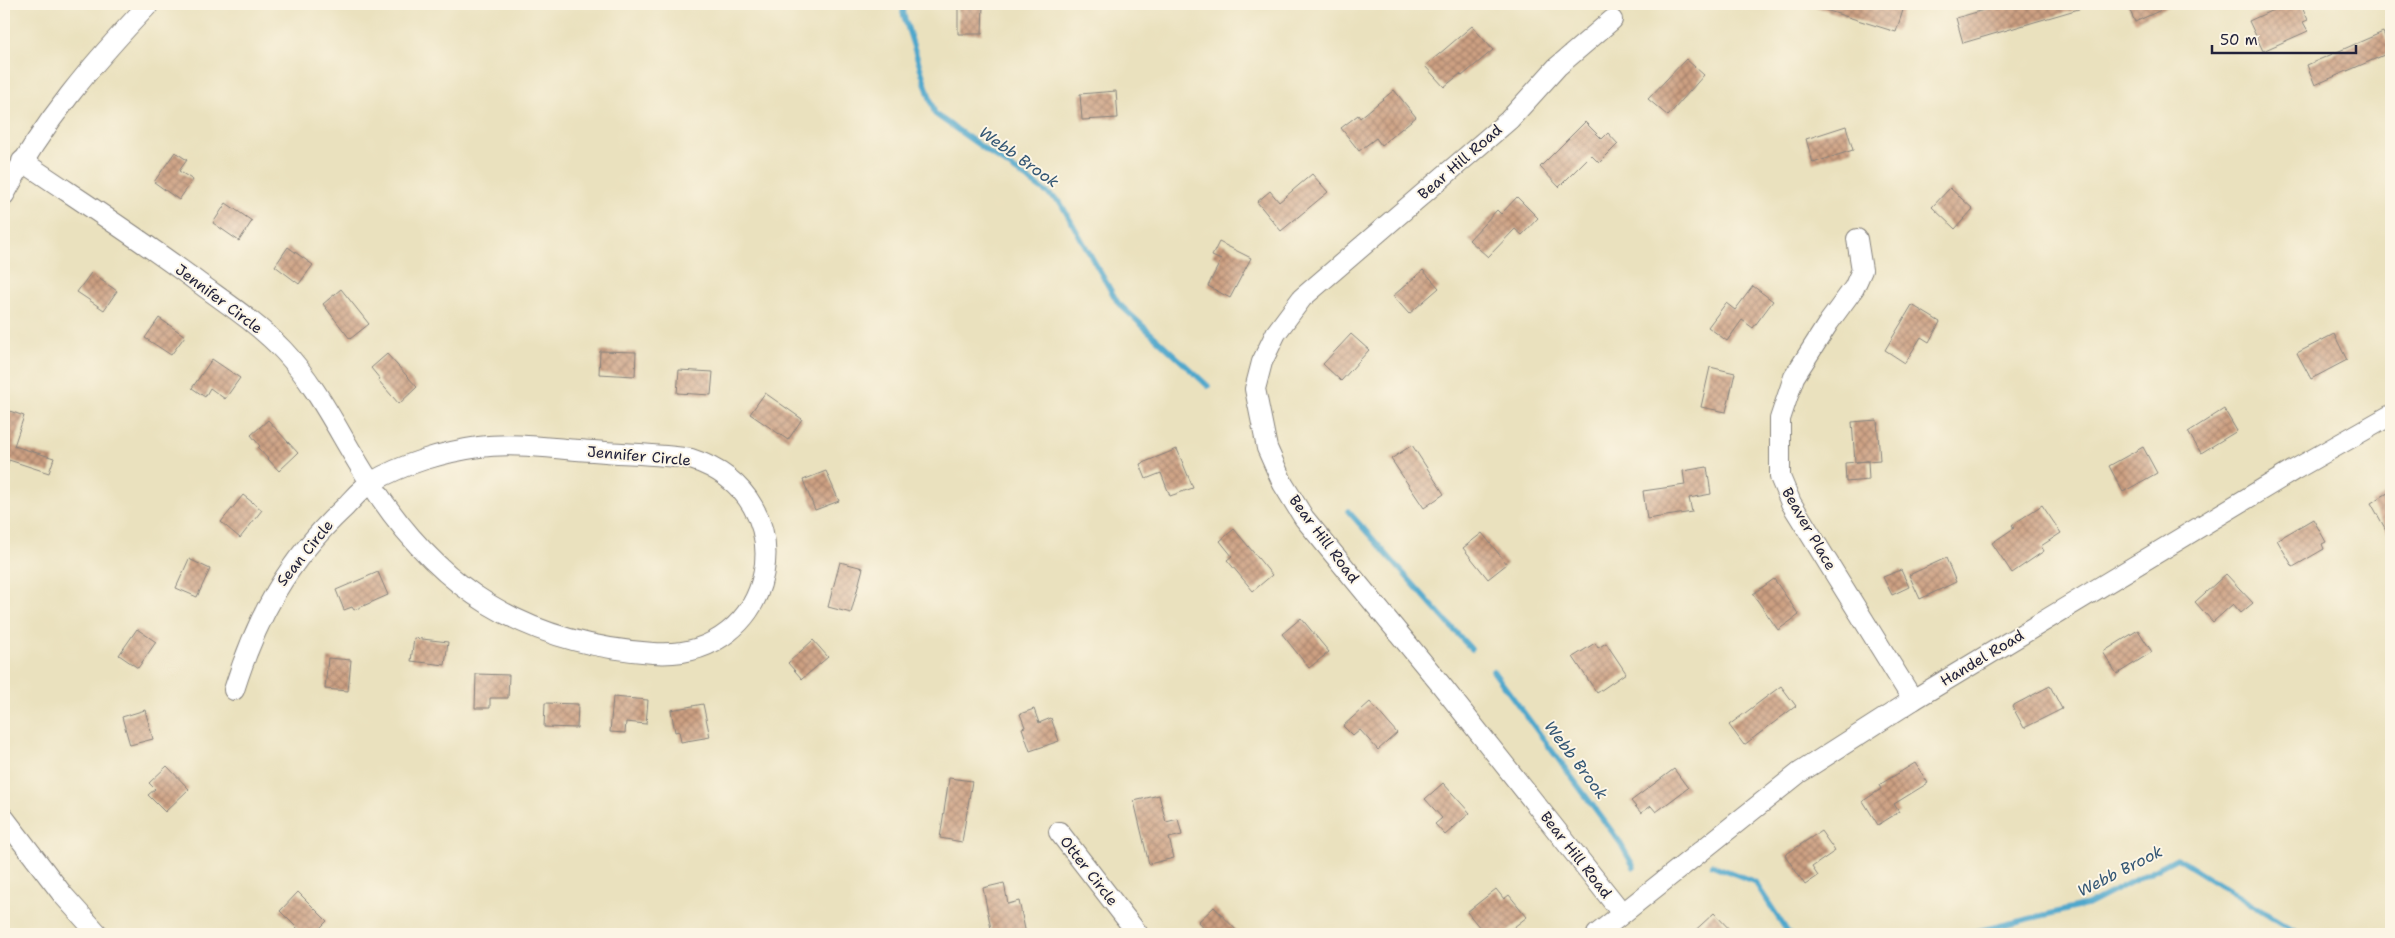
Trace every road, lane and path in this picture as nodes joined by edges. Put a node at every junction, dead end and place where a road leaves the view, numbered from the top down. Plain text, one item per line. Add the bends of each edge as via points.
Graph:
1 (149, 4) edge
2 (1612, 20) dead end
3 (22, 161) junction
4 (4, 195) edge
5 (1857, 239) dead end
6 (2391, 415) edge
7 (370, 483) junction
8 (234, 690) dead end
9 (1913, 700) junction
10 (4, 818) edge
11 (1059, 832) dead end
12 (1622, 913) junction
13 (98, 934) edge
14 (1138, 934) edge
15 (1596, 934) edge

1 - 3 street via 75,85
2 - 12 street, Bear Hill Road via 1557,67 1509,120 1302,298 1276,333 1262,362 1255,389 1267,448 1283,484 1304,518
3 - 4 street
3 - 7 street, Jennifer Circle via 166,258 264,333 306,378
5 - 9 street, Beaver Place via 1862,270 1854,288 1791,385 1780,419 1780,477 1791,503
6 - 9 street, Handel Road
7 - 7 street, Jennifer Circle via 428,557 466,589 519,621 552,636 589,645 661,653 684,652 706,646 742,619 763,579 764,533 752,505 732,481 706,464 691,459 480,446 410,465
7 - 8 street, Sean Circle via 318,534 281,580 246,653
9 - 12 street, Handel Road via 1799,773
10 - 13 street via 63,895
11 - 14 street, Otter Circle
12 - 15 street, Handel Road

